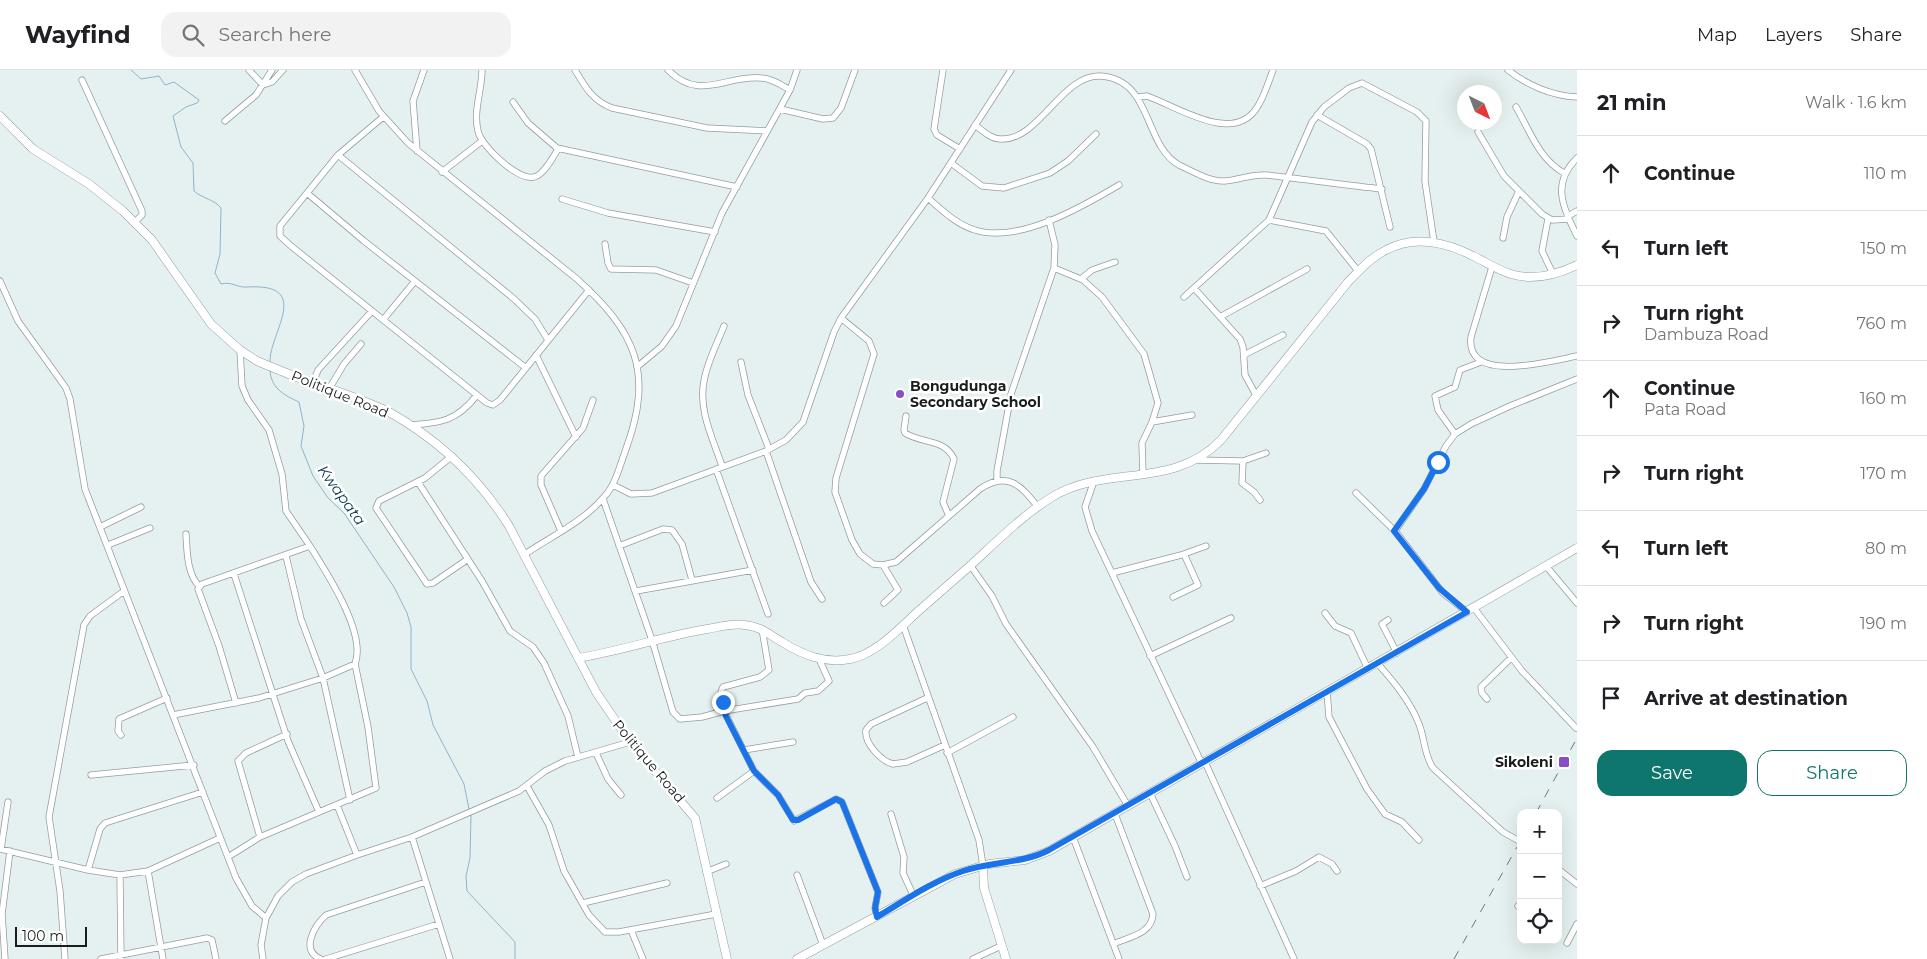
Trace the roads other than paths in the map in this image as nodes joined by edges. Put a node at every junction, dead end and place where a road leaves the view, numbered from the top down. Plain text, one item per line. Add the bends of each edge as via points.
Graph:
1 (249, 70) edge
2 (272, 70) edge
3 (283, 70) edge
4 (354, 70) edge
5 (424, 70) edge
6 (482, 70) edge
7 (575, 70) edge
8 (668, 70) edge
9 (797, 70) edge
10 (855, 70) edge
11 (943, 70) edge
12 (1010, 70) edge
13 (1274, 70) edge
14 (1508, 70) edge
15 (82, 80) dead end
16 (263, 85) junction
17 (790, 90) junction
18 (1138, 97) junction
19 (1577, 97) edge
20 (513, 102) dead end
21 (1516, 107) dead end
22 (780, 109) junction
23 (0, 116) edge
24 (383, 116) junction
25 (1317, 116) junction
26 (225, 121) dead end
27 (975, 125) junction
28 (766, 131) junction
29 (1478, 132) dead end
30 (1096, 134) dead end
31 (482, 141) junction
32 (558, 149) junction
33 (960, 149) junction
34 (417, 151) junction
35 (338, 154) junction
36 (1577, 158) edge
37 (951, 163) junction
38 (442, 172) junction
39 (1564, 174) junction
40 (1286, 178) junction
41 (1119, 185) dead end
42 (737, 186) junction
43 (1382, 189) junction
44 (1519, 191) junction
45 (307, 193) junction
46 (928, 198) junction
47 (562, 199) dead end
48 (1577, 211) edge
49 (1569, 218) junction
50 (1548, 219) junction
51 (1049, 220) junction
52 (1269, 220) junction
53 (135, 222) junction
54 (1390, 227) dead end
55 (715, 232) junction
56 (1577, 236) edge
57 (1503, 238) dead end
58 (1434, 242) junction
59 (605, 244) dead end
60 (1114, 262) dead end
61 (1577, 265) edge
62 (1492, 267) junction
63 (1054, 268) junction
64 (1307, 269) dead end
65 (1358, 271) junction
66 (1553, 274) junction
67 (1081, 279) junction
68 (0, 281) edge
69 (415, 281) junction
70 (693, 283) junction
71 (1194, 288) junction
72 (589, 290) junction
73 (1184, 297) dead end
74 (372, 311) junction
75 (1220, 317) junction
76 (841, 318) junction
77 (384, 320) junction
78 (724, 326) dead end
79 (1283, 335) dead end
80 (548, 340) junction
81 (361, 344) dead end
82 (240, 350) junction
83 (536, 355) junction
84 (1244, 355) junction
85 (1577, 356) edge
86 (741, 362) dead end
87 (1481, 362) junction
88 (637, 367) junction
89 (526, 368) junction
90 (1577, 379) edge
91 (313, 383) junction
92 (329, 389) junction
93 (477, 395) junction
94 (1256, 395) junction
95 (593, 400) dead end
96 (1192, 414) dead end
97 (906, 416) dead end
98 (1152, 422) junction
99 (409, 425) junction
100 (1456, 434) junction
101 (576, 437) junction
102 (768, 450) junction
103 (1266, 453) dead end
104 (452, 456) junction
105 (1197, 460) junction
106 (1243, 460) junction
107 (722, 466) junction
108 (716, 469) junction
109 (1143, 475) junction
110 (997, 481) junction
111 (1094, 481) junction
112 (418, 482) junction
113 (613, 485) junction
114 (1356, 493) dead end
115 (603, 499) junction
116 (1260, 500) dead end
117 (141, 507) dead end
118 (1038, 507) junction
119 (950, 516) junction
120 (100, 527) junction
121 (150, 528) dead end
122 (562, 531) junction
123 (1394, 531) junction
124 (186, 534) dead end
125 (108, 545) junction
126 (310, 546) junction
127 (619, 546) junction
128 (1206, 546) dead end
129 (1577, 548) edge
130 (524, 554) junction
131 (1184, 554) junction
132 (286, 556) junction
133 (468, 559) junction
134 (883, 565) junction
135 (970, 566) junction
136 (1546, 566) junction
137 (753, 570) junction
138 (1112, 573) junction
139 (234, 574) junction
140 (692, 580) junction
141 (199, 586) junction
142 (124, 591) junction
143 (636, 591) junction
144 (1173, 597) dead end
145 (822, 599) dead end
146 (884, 603) dead end
147 (1577, 603) edge
148 (1470, 610) junction
149 (1325, 613) dead end
150 (768, 614) dead end
151 (1231, 618) dead end
152 (1388, 620) dead end
153 (903, 625) junction
154 (762, 630) junction
155 (652, 640) junction
156 (1397, 653) junction
157 (1150, 656) junction
158 (578, 658) junction
159 (1511, 658) junction
160 (819, 660) junction
161 (355, 664) junction
162 (1378, 664) junction
163 (1368, 669) junction
164 (323, 678) junction
165 (1328, 692) junction
166 (273, 694) junction
167 (167, 698) junction
168 (927, 698) junction
169 (1487, 700) dead end
170 (236, 703) junction
171 (724, 711) junction
172 (173, 715) junction
173 (1013, 717) dead end
174 (1576, 728) dead end
175 (122, 734) dead end
176 (287, 734) junction
177 (630, 742) junction
178 (793, 742) dead end
179 (945, 745) junction
180 (744, 750) junction
181 (596, 753) junction
182 (948, 753) junction
183 (578, 758) junction
184 (1203, 763) junction
185 (194, 765) junction
186 (754, 771) junction
187 (91, 775) dead end
188 (528, 786) junction
189 (204, 792) junction
190 (1150, 793) junction
191 (621, 795) dead end
192 (717, 798) dead end
193 (350, 800) junction
194 (8, 802) dead end
195 (337, 805) junction
196 (1128, 806) junction
197 (319, 812) junction
198 (891, 814) dead end
199 (1115, 814) junction
200 (260, 837) junction
201 (412, 837) junction
202 (1073, 837) junction
203 (220, 838) junction
204 (1419, 840) dead end
205 (1517, 840) edge
206 (0, 849) edge
207 (10, 851) junction
208 (357, 855) junction
209 (228, 857) junction
210 (56, 861) junction
211 (726, 864) dead end
212 (983, 866) junction
213 (88, 870) junction
214 (148, 871) junction
215 (1337, 871) dead end
216 (706, 872) junction
217 (1562, 872) edge
218 (120, 875) junction
219 (797, 875) dead end
220 (1187, 877) dead end
221 (426, 882) junction
222 (667, 883) dead end
223 (1577, 884) edge
224 (1260, 886) junction
225 (2, 895) edge
226 (914, 896) junction
227 (583, 903) junction
228 (716, 914) junction
229 (877, 917) junction
230 (266, 918) junction
231 (439, 924) junction
232 (1577, 924) edge
233 (631, 930) junction
234 (1567, 943) dead end
235 (1113, 944) junction
236 (823, 945) junction
237 (161, 946) junction
238 (1001, 946) junction
239 (121, 957) edge
240 (640, 958) edge
241 (5, 959) edge
242 (65, 959) edge
243 (101, 959) edge
244 (163, 959) edge
245 (216, 959) edge
246 (263, 959) edge
247 (321, 959) edge
248 (326, 959) edge
249 (450, 959) edge
250 (727, 959) edge
251 (797, 959) edge
252 (973, 959) edge
253 (1006, 959) edge
254 (1119, 959) edge
255 (1294, 959) edge

1 - 16 street
2 - 16 street
3 - 16 street via 272,82
4 - 24 street
5 - 34 street via 413,101
6 - 31 street via 477,127
7 - 28 street via 591,94 612,108 707,128
8 - 17 street via 681,81 695,85 716,86 760,78
9 - 17 street
10 - 22 street via 834,118 823,120
11 - 33 street via 934,129 937,135
12 - 27 street
13 - 18 street via 1256,110 1243,122 1230,125 1204,119 1147,96
14 - 19 street via 1537,87
15 - 53 street via 142,211
16 - 26 street via 252,100
17 - 22 street
18 - 27 street via 1118,82 1102,76 1092,77 1080,82 1021,135 1000,139
18 - 40 street via 1162,149 1180,165 1218,181 1264,175
20 - 32 street via 528,123
21 - 39 street via 1542,155
22 - 28 street
23 - 53 street, Politique Road via 33,149 89,184
24 - 34 street
24 - 35 street
25 - 40 street
25 - 43 street via 1369,145
25 - 58 street via 1349,88 1362,82 1424,117 1427,132 1425,181
27 - 33 street
28 - 42 street
29 - 44 street via 1504,176
30 - 37 street via 1062,166 1039,178 1004,188 982,186
31 - 32 street via 515,172 529,178 537,177
31 - 38 street
32 - 42 street
33 - 37 street
34 - 38 street
35 - 45 street
35 - 80 street via 513,298 535,319
36 - 39 street
37 - 46 street
38 - 72 street
39 - 49 street via 1562,193
40 - 43 street
40 - 52 street
41 - 51 street
42 - 55 street
43 - 54 street
44 - 50 street
44 - 57 street via 1506,216
45 - 69 street
45 - 74 street via 280,226 280,236
46 - 51 street via 964,226 987,233 1004,233
46 - 76 street
47 - 55 street via 618,215
48 - 49 street
49 - 50 street
49 - 56 street
50 - 66 street via 1542,251
51 - 63 street via 1055,245
52 - 65 street via 1326,231
52 - 71 street
53 - 82 street, Politique Road via 164,256 200,312
55 - 70 street
58 - 62 street via 1459,249
58 - 65 street via 1396,245 1378,254
59 - 70 street via 611,269 656,270
60 - 67 street via 1092,270
61 - 66 street
62 - 66 street via 1517,276
62 - 87 street via 1471,341 1473,353
63 - 67 street
63 - 110 street via 1010,394
64 - 75 street
65 - 94 street
67 - 98 street via 1102,297 1144,354 1158,401
68 - 120 street via 18,321 66,388 83,484
69 - 77 street
69 - 89 street
70 - 88 street via 672,333
71 - 73 street
71 - 75 street
72 - 80 street
72 - 88 street via 618,322
74 - 77 street
74 - 91 street via 318,370
75 - 84 street via 1240,339
76 - 102 street via 803,422 786,440
76 - 134 street via 869,341 874,357 836,478 835,492 860,554 868,561
77 - 93 street
78 - 107 street via 706,372 702,397 706,420
79 - 84 street
80 - 83 street
81 - 92 street
82 - 91 street, Politique Road via 257,361
82 - 126 street via 242,386 266,425 274,446 282,474 286,511
83 - 89 street
83 - 101 street
84 - 94 street via 1245,375
85 - 87 street via 1508,366
86 - 102 street via 748,395
87 - 100 street via 1460,370 1455,388 1435,396 1438,410
88 - 113 street via 640,394 637,414
89 - 93 street via 495,404 487,403
90 - 100 street via 1510,406
91 - 92 street, Politique Road
92 - 99 street, Politique Road via 388,412
93 - 99 street via 459,414 431,424
94 - 105 street via 1221,440
95 - 101 street via 583,428
96 - 98 street
97 - 119 street via 905,434 943,445 954,459 943,502
98 - 109 street via 1142,443
99 - 104 street, Politique Road
100 - 123 street via 1446,446 1424,489
101 - 122 street via 544,471 540,481
102 - 107 street
102 - 145 street via 811,582
103 - 106 street
104 - 112 street
104 - 130 street, Politique Road via 494,503
105 - 106 street
105 - 109 street via 1164,472
106 - 116 street via 1242,483
107 - 108 street
108 - 113 street via 643,495 626,492
108 - 137 street
109 - 111 street
110 - 118 street via 1010,481 1020,486
110 - 119 street via 980,489
111 - 118 street via 1062,492
111 - 138 street via 1085,509
112 - 133 street
112 - 133 street via 379,501 376,506 379,515 427,584
113 - 115 street
114 - 123 street
115 - 122 street
115 - 127 street
117 - 120 street
118 - 135 street
119 - 134 street via 902,558
120 - 125 street
121 - 125 street
122 - 130 street
123 - 148 street via 1439,588
124 - 141 street via 189,563
125 - 142 street
126 - 132 street
126 - 161 street via 342,599 355,638 358,658
127 - 140 street via 663,529 672,530 682,544
127 - 143 street
128 - 131 street
129 - 136 street
130 - 158 street, Politique Road
131 - 138 street
131 - 144 street via 1198,585
132 - 139 street
132 - 164 street via 300,619
133 - 183 street via 510,631 533,647 544,663 568,716
134 - 146 street via 898,590
135 - 153 street
135 - 196 street via 992,596 1006,624 1089,741
136 - 147 street
136 - 148 street
137 - 140 street
137 - 150 street
138 - 157 street
139 - 141 street
139 - 166 street
140 - 143 street
141 - 170 street via 198,592
142 - 167 street
142 - 210 street via 90,616 84,626 49,817
143 - 155 street
148 - 156 street
148 - 159 street
149 - 163 street via 1335,626 1351,633
151 - 157 street
152 - 156 street via 1382,624
153 - 160 street via 860,656 840,661
153 - 168 street
154 - 155 street via 735,624
154 - 160 street
154 - 171 street via 769,670 760,677 723,687
155 - 158 street via 610,653
155 - 171 street via 676,717 691,719
156 - 162 street
157 - 184 street
158 - 177 street, Politique Road
159 - 169 street via 1481,687
159 - 174 street
160 - 171 street via 829,681 818,690 793,700
161 - 164 street
161 - 193 street via 377,787
162 - 163 street
162 - 205 street via 1413,710 1434,768 1503,832
163 - 165 street
164 - 166 street
164 - 193 street
165 - 184 street
165 - 204 street via 1329,717 1360,778 1383,811 1402,822
166 - 170 street
166 - 176 street
167 - 172 street
167 - 175 street via 119,719 118,731
168 - 179 street
168 - 179 street via 871,724 866,730 866,737 878,753 893,764 907,762
170 - 172 street
171 - 180 street
172 - 185 street
173 - 182 street
176 - 197 street
176 - 200 street via 246,753 238,761
177 - 181 street
177 - 216 street, Politique Road via 695,818
178 - 180 street
179 - 182 street
180 - 186 street
181 - 183 street
181 - 191 street via 608,779
182 - 212 street via 979,840
183 - 188 street via 545,771
184 - 190 street
184 - 224 street
185 - 187 street
185 - 189 street
186 - 192 street
186 - 229 street via 778,795 794,821 836,799 842,802 878,892
188 - 201 street
188 - 227 street via 549,824 564,871
189 - 203 street
189 - 213 street via 105,823 100,829
190 - 196 street
190 - 220 street
193 - 195 street
194 - 206 street
195 - 197 street
195 - 208 street
196 - 199 street
197 - 200 street
198 - 226 street via 904,857 903,873
199 - 202 street
199 - 235 street via 1153,914 1152,924 1146,930
200 - 209 street
201 - 208 street
201 - 221 street
202 - 212 street via 1029,859
202 - 235 street
203 - 209 street
203 - 214 street
206 - 207 street
207 - 210 street
207 - 225 street
208 - 230 street via 292,882 278,896
209 - 230 street via 243,893
210 - 213 street
210 - 242 street
211 - 216 street
212 - 226 street via 955,874
212 - 238 street via 984,888
213 - 218 street
214 - 218 street
214 - 237 street
215 - 224 street via 1332,864 1317,858
216 - 228 street
217 - 223 street
218 - 239 street
219 - 236 street
221 - 231 street
221 - 247 street via 326,915 314,926 310,938 315,956
222 - 227 street
224 - 255 street
225 - 241 street
226 - 229 street
227 - 233 street via 595,924 605,932
228 - 233 street
228 - 250 street
229 - 236 street
230 - 246 street
231 - 248 street
231 - 249 street
232 - 234 street
233 - 240 street
235 - 254 street
236 - 251 street
237 - 239 street
237 - 244 street
237 - 245 street via 207,938 213,944
238 - 252 street
238 - 253 street
239 - 243 street

